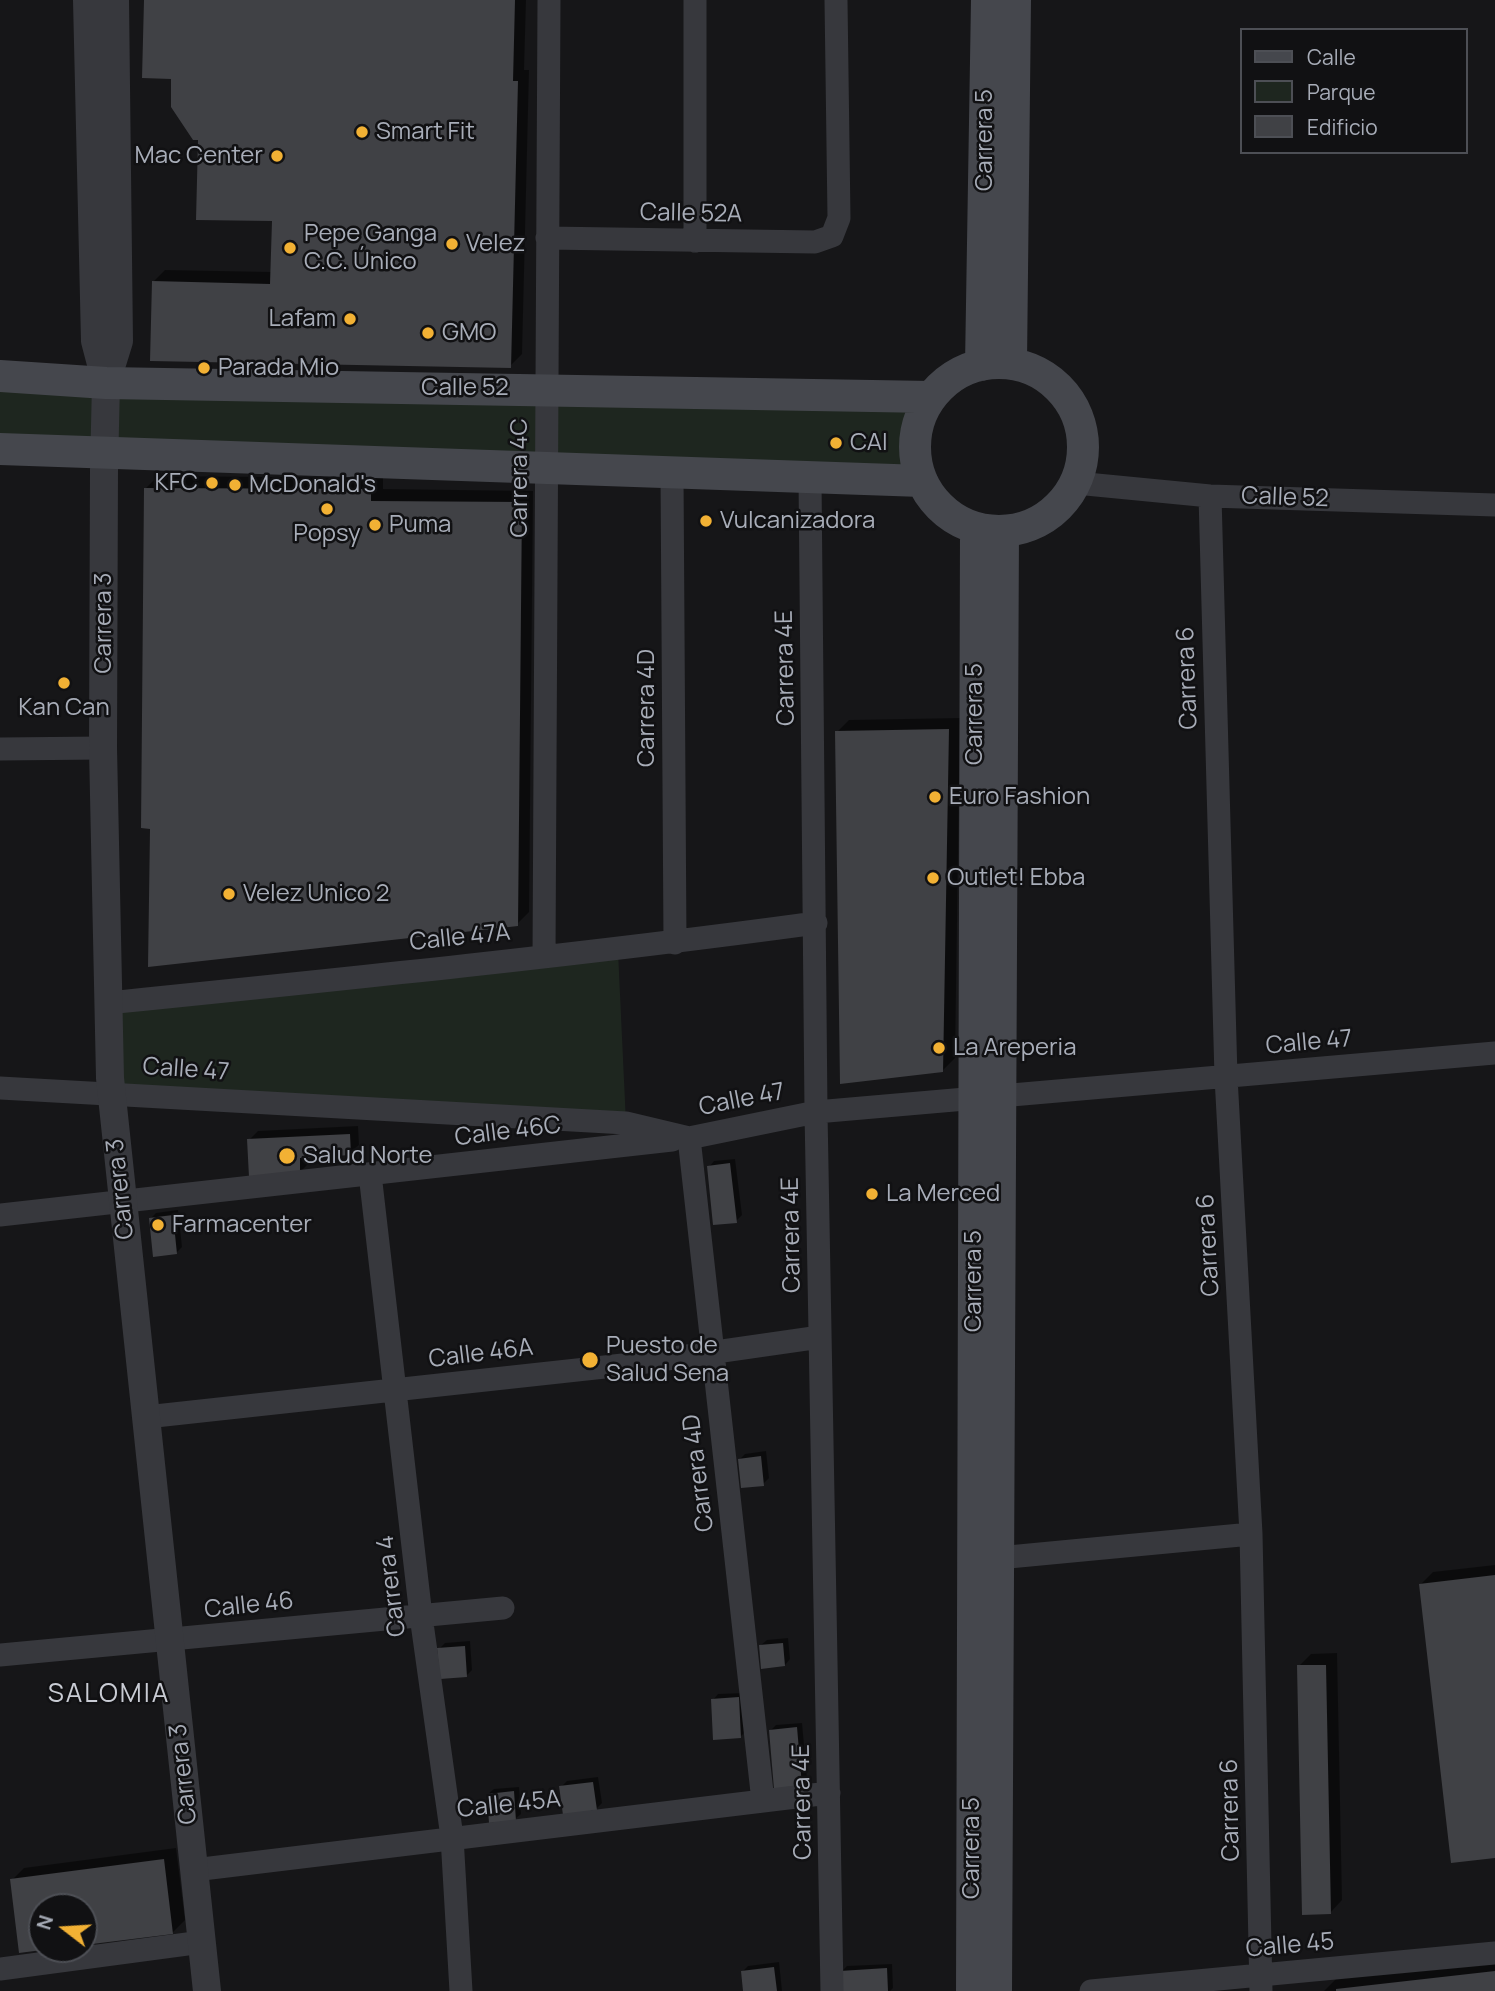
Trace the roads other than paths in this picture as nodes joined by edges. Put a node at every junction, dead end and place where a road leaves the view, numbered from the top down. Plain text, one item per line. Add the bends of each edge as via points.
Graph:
1 (87, 0) edge
2 (115, 0) edge
3 (549, 0) edge
4 (695, 0) edge
5 (836, 0) edge
6 (987, 0) edge
7 (1015, 0) edge
8 (1001, 32) junction
9 (547, 238) junction
10 (695, 241) junction
11 (996, 364) junction
12 (0, 376) edge
13 (107, 383) junction
14 (547, 389) junction
15 (930, 397) junction
16 (0, 449) edge
17 (104, 453) junction
18 (546, 468) junction
19 (672, 472) junction
20 (810, 478) junction
21 (922, 481) junction
22 (1076, 483) junction
23 (1210, 496) junction
24 (1495, 505) edge
25 (989, 531) junction
26 (103, 748) junction
27 (0, 749) edge
28 (816, 923) junction
29 (675, 943) junction
30 (544, 956) junction
31 (108, 1003) junction
32 (1495, 1053) edge
33 (1226, 1077) junction
34 (0, 1088) edge
35 (111, 1092) junction
36 (987, 1098) junction
37 (816, 1112) junction
38 (688, 1138) junction
39 (370, 1174) junction
40 (123, 1202) junction
41 (0, 1215) edge
42 (820, 1337) junction
43 (711, 1354) junction
44 (396, 1391) junction
45 (146, 1417) junction
46 (1251, 1534) junction
47 (998, 1558) junction
48 (503, 1608) dead end
49 (422, 1616) junction
50 (170, 1640) junction
51 (0, 1655) edge
52 (829, 1793) junction
53 (764, 1801) junction
54 (452, 1837) junction
55 (194, 1870) junction
56 (202, 1942) junction
57 (1495, 1953) edge
58 (0, 1969) edge
59 (1260, 1983) edge
60 (207, 1991) edge
61 (461, 1991) edge
62 (832, 1991) edge
63 (972, 1991) edge
64 (996, 1991) edge
65 (1091, 1991) edge

1 - 13 street, Carrera 3 via 95,341
2 - 13 street, Carrera 3 via 119,341
3 - 9 street, Carrera 4C
4 - 10 street
5 - 10 street, Calle 52A via 839,218 832,236 815,242
6 - 8 main road, Carrera 5
7 - 8 main road, Carrera 5
8 - 11 main road, Carrera 5
9 - 10 street, Calle 52A
9 - 14 street, Carrera 4C
11 - 15 main road via 961,372
11 - 22 main road via 1044,375 1069,399 1084,449
12 - 13 main road, Calle 52
13 - 14 main road, Calle 52
13 - 17 street, Carrera 3
14 - 15 main road, Calle 52
14 - 18 street, Carrera 4C
15 - 21 main road via 915,439
16 - 17 main road
17 - 18 main road
17 - 26 street, Carrera 3
18 - 19 main road
18 - 30 street, Carrera 4C
19 - 20 main road
19 - 29 street, Carrera 4D
20 - 21 main road
20 - 28 street, Carrera 4E
21 - 25 main road via 943,511
22 - 23 street, Calle 52
22 - 25 main road via 1054,512 1021,530
23 - 24 street, Calle 52
23 - 33 street, Carrera 6
25 - 36 main road, Carrera 5
26 - 27 street
26 - 31 street, Carrera 3
28 - 29 street, Calle 47A
28 - 37 street, Carrera 4E
29 - 30 street, Calle 47A
30 - 31 street, Calle 47A
31 - 35 street, Carrera 3
32 - 33 street, Calle 47
33 - 36 street, Calle 47
33 - 46 street, Carrera 6
34 - 35 street, Calle 47
35 - 38 street, Calle 47 via 626,1124
35 - 40 street, Carrera 3
36 - 37 street, Calle 47
36 - 47 main road, Carrera 5
36 - 63 main road, Carrera 5
37 - 38 street, Calle 47
37 - 42 street, Carrera 4E
38 - 39 street, Calle 46C
38 - 43 street, Carrera 4D
39 - 40 street, Calle 46C
39 - 44 street, Carrera 4
40 - 41 street, Calle 46C
40 - 45 street, Carrera 3
42 - 43 street, Calle 46A
42 - 52 street, Carrera 4E
43 - 44 street, Calle 46A
43 - 53 street, Carrera 4D
44 - 45 street, Calle 46A
44 - 49 street, Carrera 4
45 - 50 street, Carrera 3
46 - 47 street
46 - 59 street, Carrera 6
47 - 64 main road, Carrera 5
48 - 49 street, Calle 46
49 - 50 street, Calle 46
49 - 54 street, Carrera 4
50 - 51 street, Calle 46
50 - 55 street, Carrera 3
52 - 53 street, Calle 45A
52 - 62 street, Carrera 4E
53 - 54 street, Calle 45A
54 - 55 street, Calle 45A
54 - 61 street, Carrera 4
55 - 56 street, Carrera 3
56 - 58 street
56 - 60 street, Carrera 3
57 - 59 street, Calle 45
59 - 65 street, Calle 45

